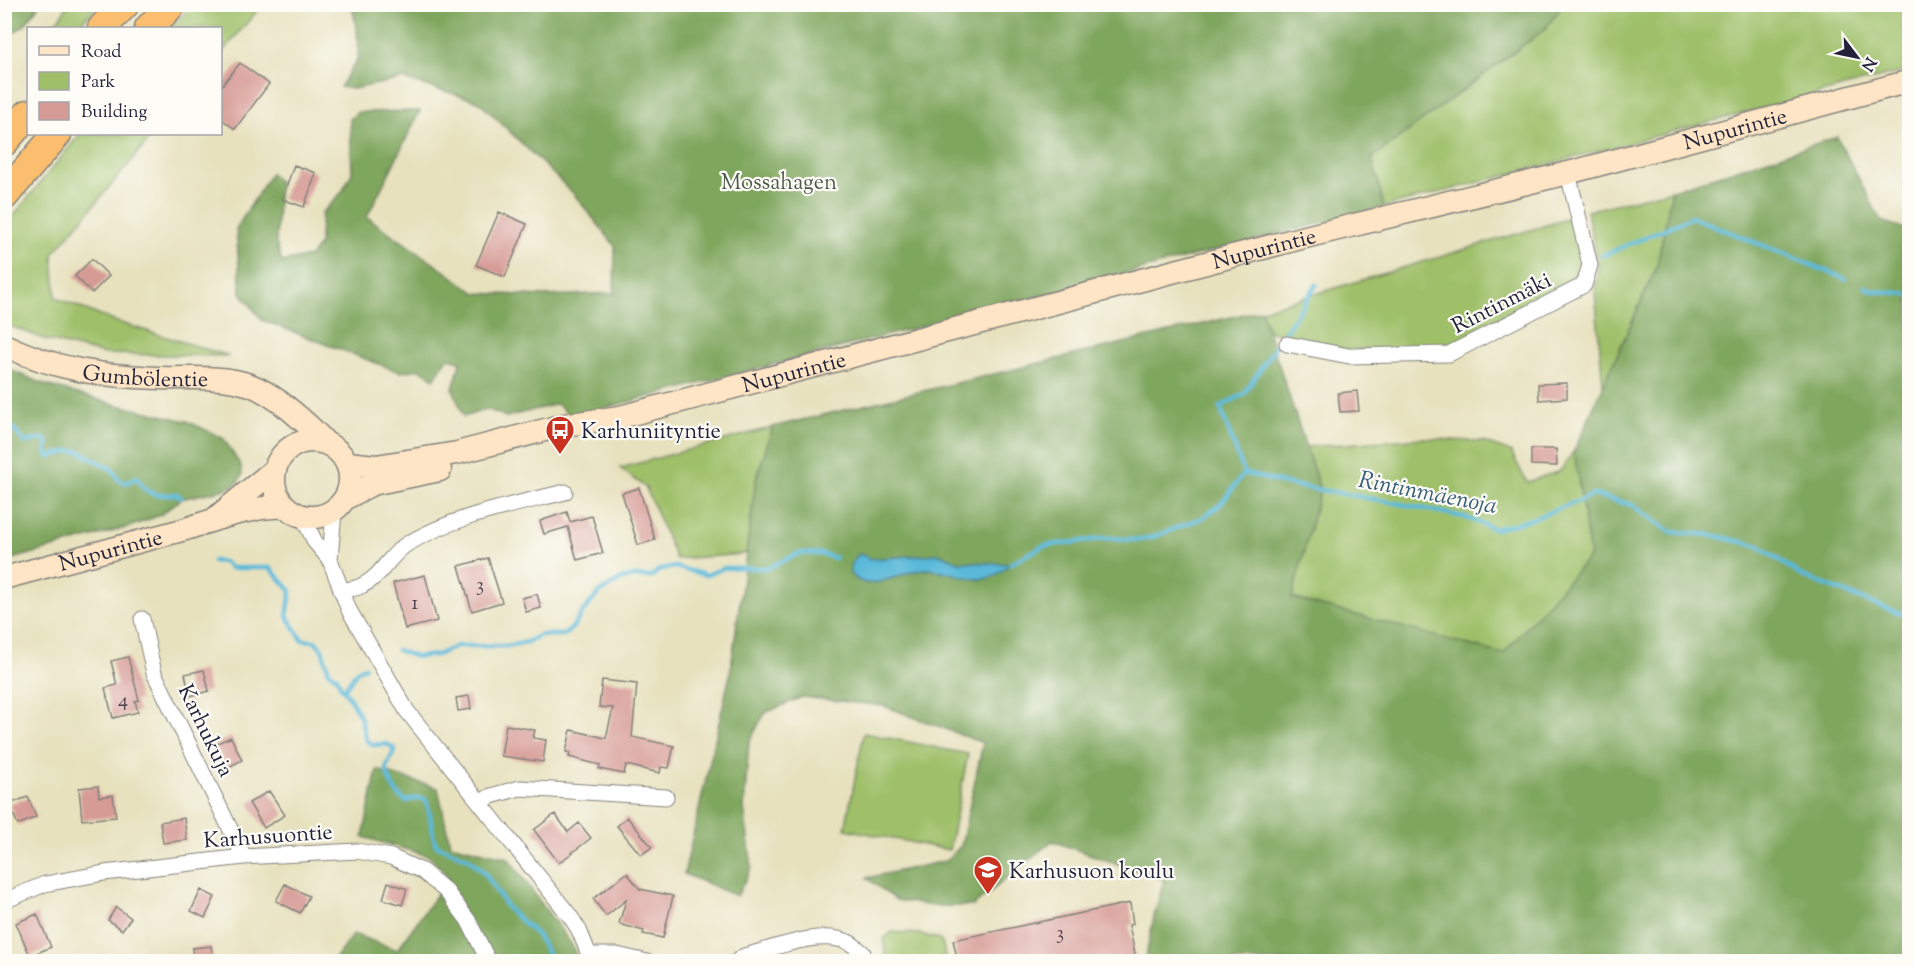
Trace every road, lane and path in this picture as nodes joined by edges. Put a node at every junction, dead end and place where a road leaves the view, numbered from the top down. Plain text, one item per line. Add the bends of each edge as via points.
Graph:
1 (125, 4) edge
2 (172, 4) edge
3 (103, 27) edge
4 (150, 27) edge
5 (1910, 81) edge
6 (27, 115) edge
7 (56, 135) edge
8 (4, 142) edge
9 (1568, 173) junction
10 (4, 196) edge
11 (1287, 344) dead end
12 (4, 345) edge
13 (283, 407) junction
14 (619, 417) junction
15 (326, 443) junction
16 (288, 449) junction
17 (347, 464) junction
18 (274, 470) junction
19 (565, 492) dead end
20 (340, 504) junction
21 (294, 512) junction
22 (213, 520) junction
23 (330, 560) junction
24 (4, 578) edge
25 (341, 591) junction
26 (142, 619) dead end
27 (666, 797) dead end
28 (481, 802) junction
29 (244, 857) junction
30 (6, 894) edge
31 (863, 953) dead end
32 (591, 958) edge
33 (489, 962) edge
34 (647, 962) edge
35 (736, 962) edge

1 - 3 highway
2 - 4 highway
5 - 9 main road, Nupurintie
6 - 8 highway
7 - 10 highway
9 - 11 street, Rintinmäki via 1590,264 1584,285 1449,354 1349,356
9 - 14 main road, Nupurintie via 1301,238
12 - 13 main road, Gumbölentie via 65,368 108,376 223,379 250,385
13 - 15 main road, Gumbölentie
13 - 16 main road
14 - 17 main road, Nupurintie via 564,425 457,453 376,466
14 - 20 main road, Nupurintie via 569,438 372,484
15 - 16 main road via 306,441
15 - 17 main road
16 - 18 main road
17 - 20 main road via 350,486
18 - 21 main road via 277,496
18 - 22 main road, Nupurintie
19 - 25 street via 474,514 439,529 394,553 379,573 362,586
20 - 21 main road via 325,516
20 - 23 street
21 - 22 main road, Nupurintie via 273,506
21 - 23 street
22 - 24 main road, Nupurintie
23 - 25 street
25 - 28 street via 407,711
26 - 29 street, Karhukuja via 154,673
27 - 28 street via 520,788
28 - 32 street via 570,916
29 - 30 street, Karhusuontie via 104,873
29 - 33 street, Karhusuontie via 357,851 391,857 422,871 446,891 468,920
31 - 35 street via 848,942 826,938 802,940 744,956
32 - 34 street via 617,955

